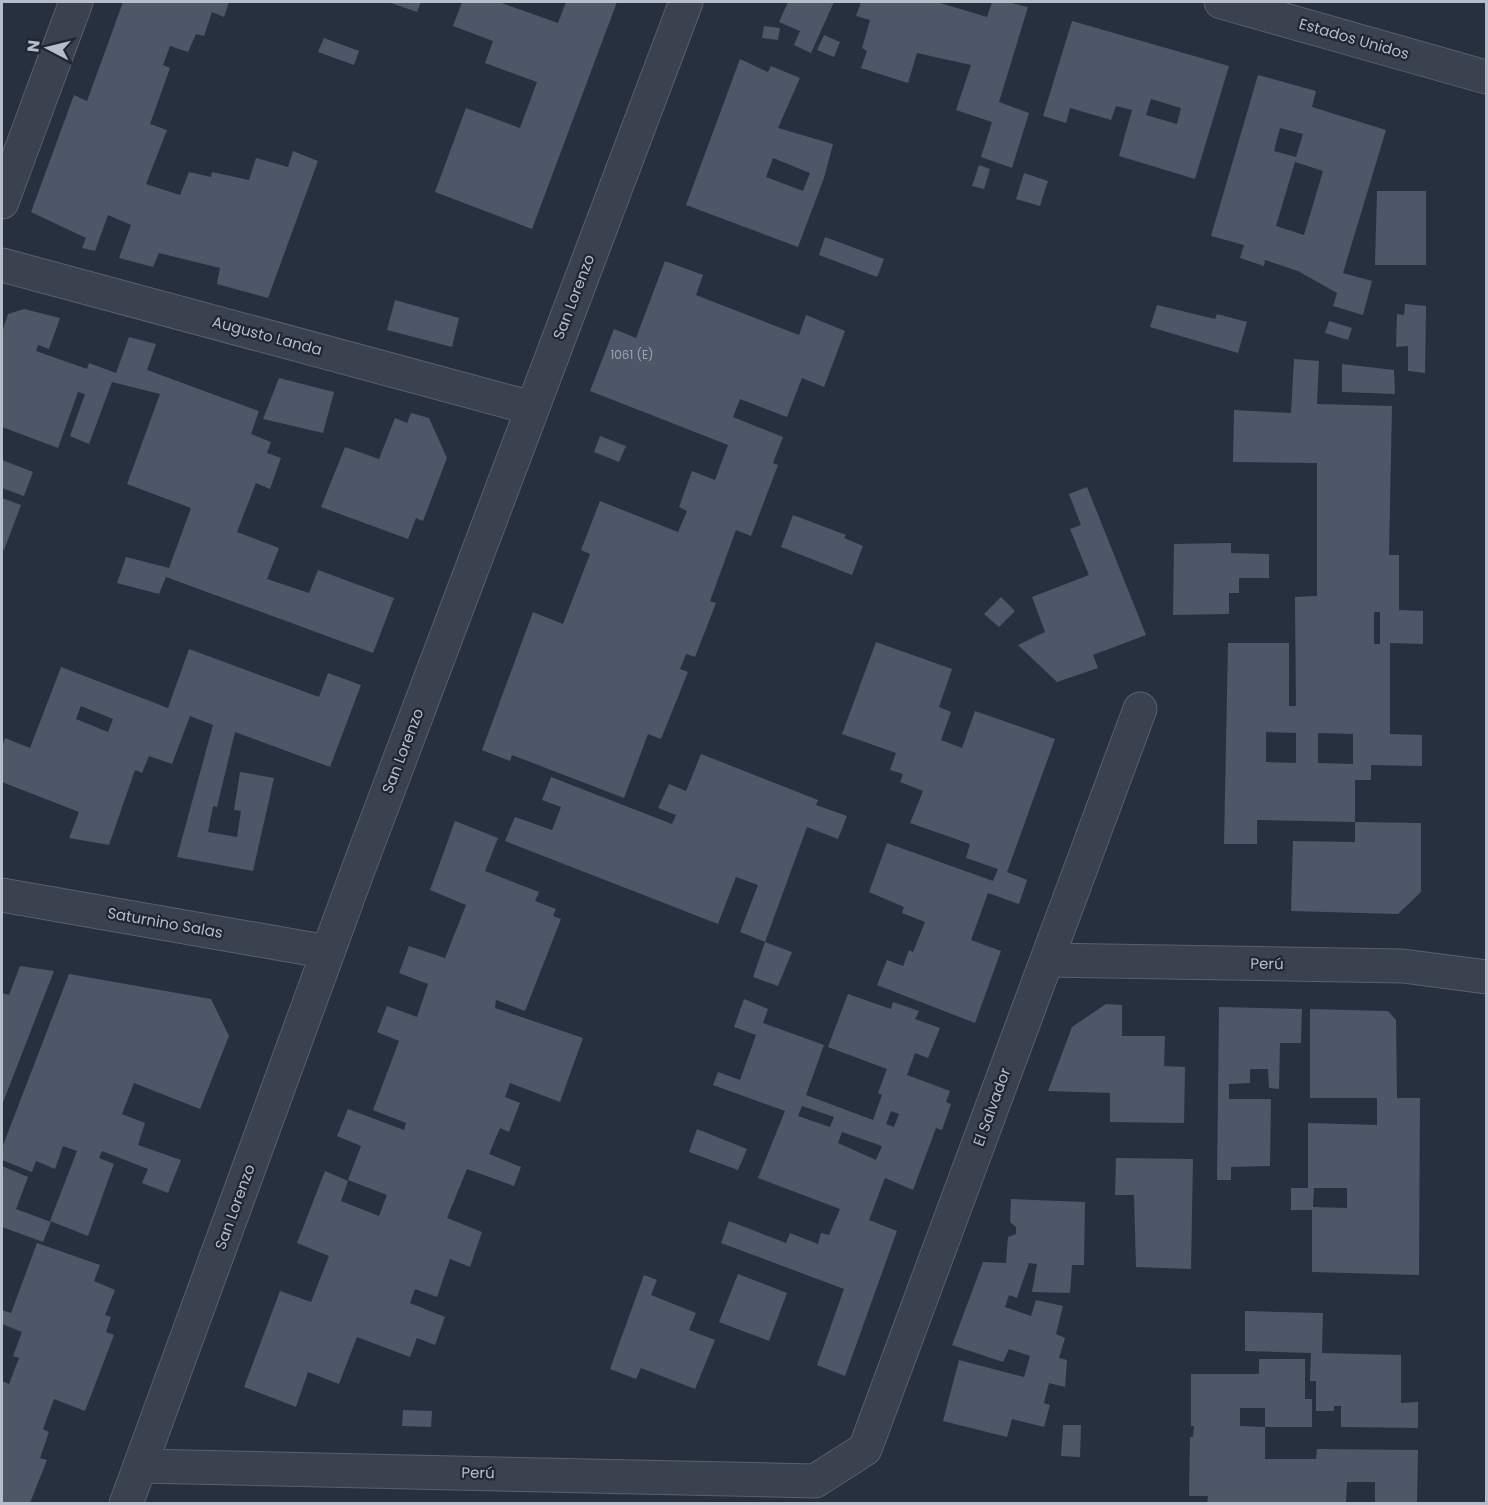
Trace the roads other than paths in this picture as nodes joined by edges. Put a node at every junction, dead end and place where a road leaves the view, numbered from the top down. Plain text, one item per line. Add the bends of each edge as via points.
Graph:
1 (76, 2) edge
2 (686, 2) edge
3 (1221, 2) edge
4 (1486, 77) edge
5 (2, 202) edge
6 (2, 265) edge
7 (532, 408) junction
8 (1140, 709) dead end
9 (2, 896) edge
10 (328, 952) junction
11 (1047, 960) junction
12 (1486, 977) edge
13 (140, 1466) junction
14 (815, 1481) joint
15 (126, 1503) edge

1 - 5 street
2 - 7 street, San Lorenzo
3 - 4 street, Estados Unidos
6 - 7 street, Augusto Landa
7 - 10 street, San Lorenzo
8 - 11 street, El Salvador
9 - 10 street, Saturnino Salas
10 - 13 street, San Lorenzo
11 - 12 street, Perú via 1403,966
11 - 14 street, El Salvador via 865,1449
13 - 14 street, Perú
13 - 15 street, San Lorenzo

